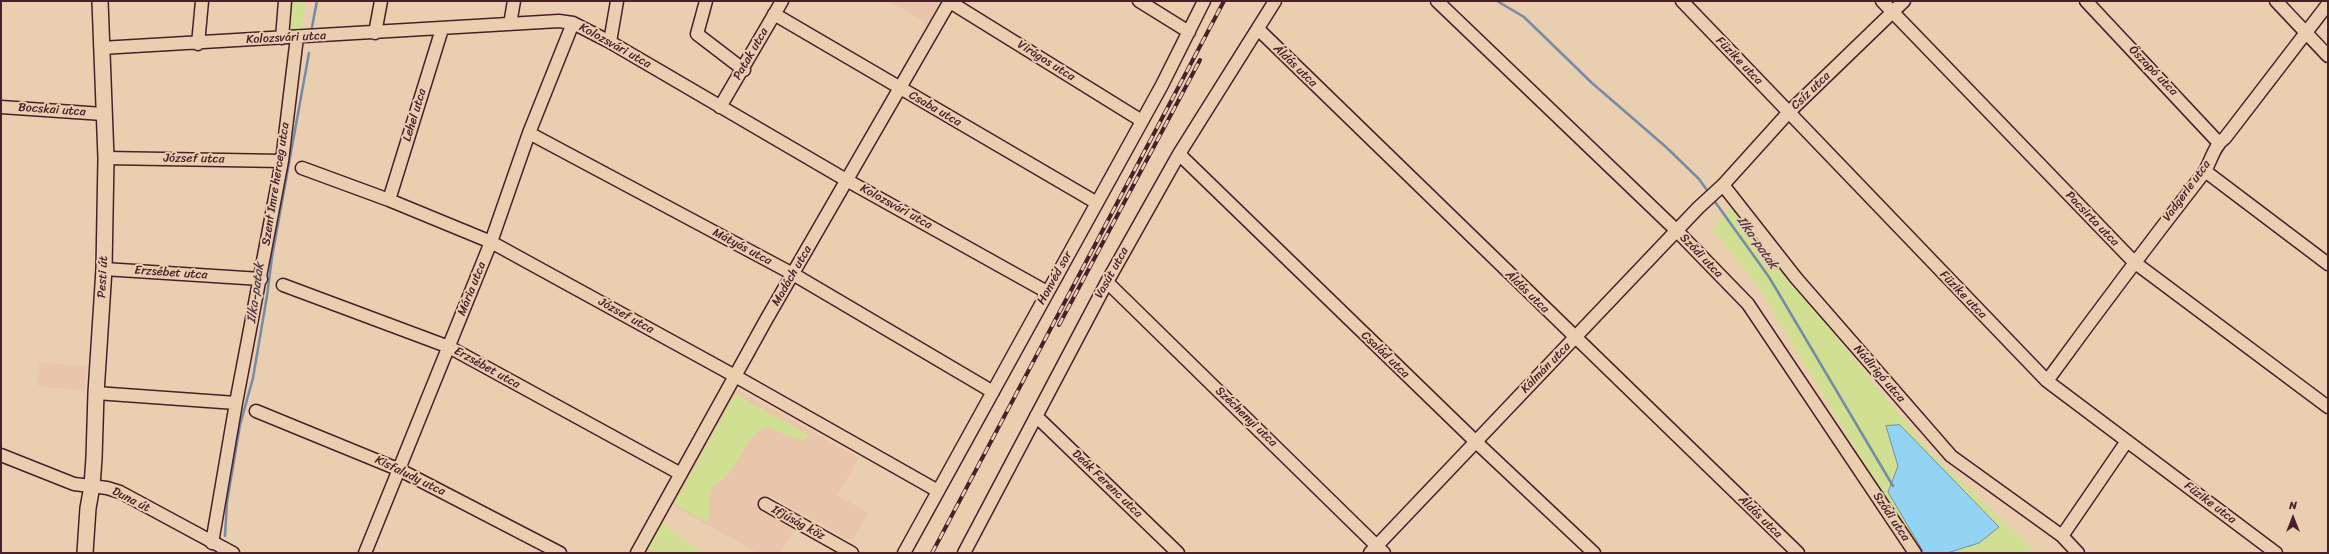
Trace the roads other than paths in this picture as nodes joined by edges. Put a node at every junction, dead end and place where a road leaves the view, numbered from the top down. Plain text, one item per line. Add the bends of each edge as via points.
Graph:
1 (100, 1) edge
2 (202, 1) edge
3 (285, 1) edge
4 (381, 1) edge
5 (514, 1) edge
6 (617, 1) edge
7 (706, 1) edge
8 (782, 1) edge
9 (1139, 1) edge
10 (1204, 1) edge
11 (1275, 1) edge
12 (1437, 1) edge
13 (1682, 1) edge
14 (1882, 1) edge
15 (1904, 1) edge
16 (2086, 1) edge
17 (2276, 1) edge
18 (950, 2) edge
19 (2328, 4) edge
20 (1892, 12) junction
21 (774, 14) junction
22 (573, 23) junction
23 (510, 24) junction
24 (442, 29) junction
25 (1258, 29) junction
26 (1189, 32) junction
27 (2305, 32) junction
28 (375, 33) junction
29 (302, 37) junction
30 (282, 38) junction
31 (610, 42) junction
32 (198, 44) junction
33 (101, 48) junction
34 (2328, 56) edge
35 (744, 70) junction
36 (900, 88) junction
37 (1, 107) edge
38 (720, 107) junction
39 (1788, 113) junction
40 (103, 114) junction
41 (1142, 121) junction
42 (529, 133) junction
43 (2218, 142) junction
44 (1179, 154) junction
45 (106, 158) junction
46 (282, 161) junction
47 (302, 168) dead end
48 (2205, 171) junction
49 (847, 180) junction
50 (1719, 188) junction
51 (389, 200) junction
52 (1097, 203) junction
53 (1677, 231) junction
54 (491, 242) junction
55 (2134, 262) junction
56 (2328, 264) edge
57 (104, 269) junction
58 (793, 274) junction
59 (261, 279) junction
60 (1107, 282) junction
61 (283, 285) dead end
62 (1048, 292) junction
63 (1575, 338) junction
64 (449, 347) junction
65 (735, 376) junction
66 (2047, 381) junction
67 (993, 392) junction
68 (96, 393) junction
69 (236, 403) junction
70 (2328, 407) edge
71 (256, 411) dead end
72 (1036, 416) junction
73 (2127, 441) junction
74 (1475, 442) junction
75 (1, 455) edge
76 (400, 470) junction
77 (681, 474) junction
78 (92, 486) junction
79 (938, 491) junction
80 (765, 504) dead end
81 (2062, 536) junction
82 (223, 549) edge
83 (1377, 551) edge
84 (966, 552) edge
85 (85, 553) edge
86 (365, 553) edge
87 (560, 553) edge
88 (637, 553) edge
89 (852, 553) edge
90 (904, 553) edge
91 (1178, 553) edge
92 (1594, 553) edge
93 (1798, 553) edge
94 (1915, 553) edge
95 (2078, 553) edge
96 (2276, 553) edge

1 - 33 main road, Pesti út
2 - 32 street
3 - 30 street
4 - 28 street
5 - 23 street
6 - 31 street
7 - 35 street via 697,34
8 - 21 street, Patak utca
9 - 26 street
10 - 26 street, Honvéd sor
11 - 25 street, Vasút utca
12 - 53 street, Sződi utca
13 - 39 street, Füzike utca
14 - 20 street, Pacsirta utca
15 - 20 street, Csíz utca
16 - 43 street, Őszapó utca
17 - 27 street
18 - 36 street, Madách utca
18 - 41 street, Virágos utca
19 - 27 street, Vadgerle utca
20 - 39 street, Csíz utca
20 - 55 street, Pacsirta utca
21 - 35 street, Patak utca
21 - 36 street, Csaba utca
22 - 23 street, Kolozsvári utca via 559,21
22 - 31 street, Kolozsvári utca
22 - 42 street, Mária utca
23 - 24 street, Kolozsvári utca
24 - 28 street, Kolozsvári utca
24 - 51 street, Lehel utca
25 - 44 street, Vasút utca
25 - 63 street, Áldás utca
26 - 41 street, Honvéd sor
27 - 34 street
27 - 43 street, Vadgerle utca via 2225,138
28 - 29 street, Kolozsvári utca
29 - 30 street, Kolozsvári utca
29 - 46 street, Szent Imre herceg utca
30 - 32 street, Kolozsvári utca
31 - 38 street, Kolozsvári utca
32 - 33 street, Kolozsvári utca
33 - 40 main road, Pesti út
35 - 38 street, Patak utca
36 - 49 street, Madách utca
36 - 52 street, Csaba utca
37 - 40 street, Bocskai utca
38 - 49 street, Kolozsvári utca
39 - 50 street, Csíz utca
39 - 66 street, Füzike utca
40 - 45 main road, Pesti út
41 - 52 street, Honvéd sor
42 - 54 street, Mária utca
42 - 58 street, Mátyás utca
43 - 48 street, Vadgerle utca
44 - 60 street, Vasút utca
44 - 74 street, Család utca
45 - 46 street, József utca
45 - 57 main road, Pesti út
46 - 59 street, Szent Imre herceg utca
47 - 51 street, József utca
48 - 55 street, Vadgerle utca
48 - 56 street
49 - 58 street, Madách utca
49 - 62 street, Kolozsvári utca
50 - 53 street, Kálmán utca
50 - 81 street, Nádirigó utca via 1951,456
51 - 54 street, József utca
52 - 62 street, Honvéd sor
53 - 63 street, Kálmán utca
53 - 94 street, Sződi utca via 1748,304
54 - 64 street, Mária utca
54 - 65 street, József utca
55 - 66 street, Vadgerle utca
55 - 70 street, Pacsirta utca
57 - 59 street, Erzsébet utca
57 - 68 main road, Pesti út
58 - 65 street, Madách utca
58 - 67 street, Mátyás utca
59 - 69 street, Szent Imre herceg utca
60 - 72 street, Vasút utca
60 - 83 street, Széchenyi utca
61 - 64 street, Erzsébet utca
62 - 67 street, Honvéd sor
63 - 74 street, Kálmán utca
63 - 93 street, Áldás utca
64 - 76 street, Mária utca
64 - 77 street, Erzsébet utca
65 - 77 street, Madách utca
65 - 79 street, József utca
66 - 73 street, Füzike utca
67 - 79 street, Honvéd sor
68 - 69 street
68 - 78 main road, Pesti út
69 - 82 street, Szent Imre herceg utca
71 - 76 street, Kisfaludy utca
72 - 84 street, Vasút utca
72 - 91 street, Deák Ferenc utca
73 - 81 street
73 - 96 street, Füzike utca
74 - 83 street, Kálmán utca
74 - 92 street, Család utca
75 - 78 street, Duna út via 74,484
76 - 86 street, Mária utca
76 - 87 street, Kisfaludy utca
77 - 88 street, Madách utca
78 - 82 street, Duna út via 120,492
78 - 85 main road, Pesti út
79 - 90 street, Honvéd sor
80 - 89 street, Ifjúság köz
81 - 95 street, Nádirigó utca

